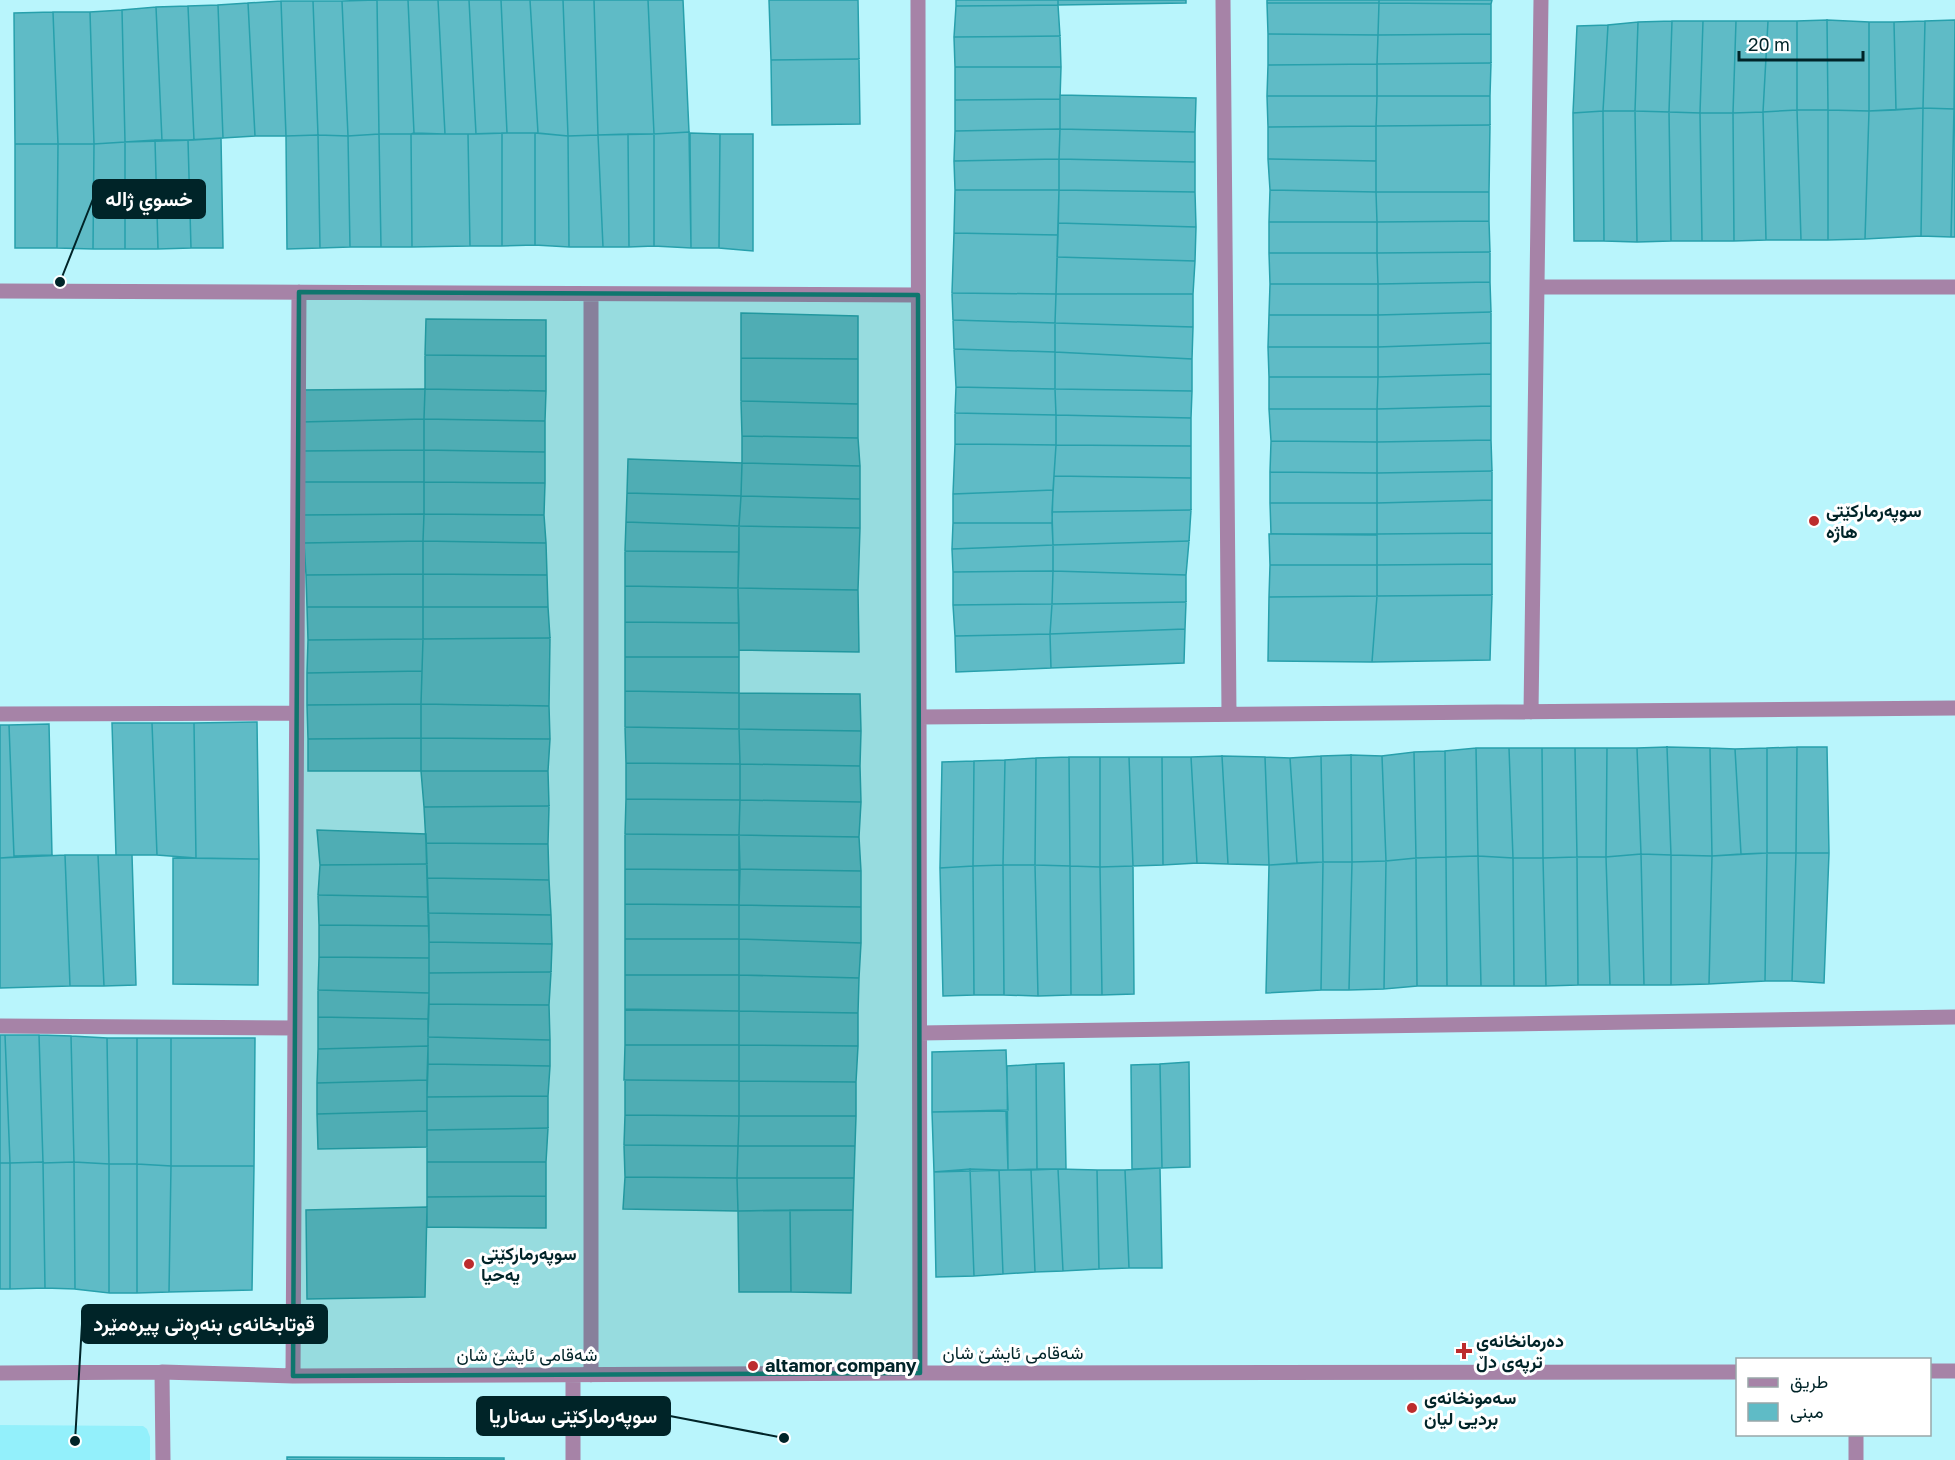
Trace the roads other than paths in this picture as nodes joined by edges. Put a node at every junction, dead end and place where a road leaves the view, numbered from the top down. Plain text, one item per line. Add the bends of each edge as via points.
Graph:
1 (918, 0) edge
2 (1223, 0) edge
3 (1541, 0) edge
4 (1537, 287) junction
5 (1955, 287) edge
6 (0, 291) edge
7 (299, 292) junction
8 (591, 294) junction
9 (918, 295) junction
10 (1955, 708) edge
11 (1531, 712) junction
12 (296, 713) junction
13 (0, 714) edge
14 (1229, 714) junction
15 (919, 717) junction
16 (1955, 1017) edge
17 (0, 1026) edge
18 (295, 1028) junction
19 (920, 1033) junction
20 (1931, 1371) edge
21 (1955, 1371) edge
22 (162, 1372) junction
23 (1736, 1372) edge
24 (0, 1373) edge
25 (920, 1373) junction
26 (573, 1375) junction
27 (591, 1375) junction
28 (293, 1376) junction
29 (1856, 1436) edge
30 (163, 1460) edge
31 (573, 1460) edge
32 (1856, 1460) edge

1 - 9 street
2 - 14 street
3 - 4 street
4 - 5 street
4 - 11 street
6 - 7 street
7 - 8 street
7 - 12 street
8 - 9 street
8 - 27 street
9 - 15 street
10 - 11 street
11 - 14 street
12 - 13 street
12 - 18 street
14 - 15 street
15 - 19 street
16 - 19 street
17 - 18 street
18 - 28 street
19 - 25 street
20 - 21 street
22 - 24 street, شەقامی ئایشێ شان
22 - 28 street, شەقامی ئایشێ شان
22 - 30 street
23 - 25 street, شەقامی ئایشێ شان
25 - 27 street, شەقامی ئایشێ شان
26 - 27 street, شەقامی ئایشێ شان
26 - 28 street, شەقامی ئایشێ شان
26 - 31 street
29 - 32 street

